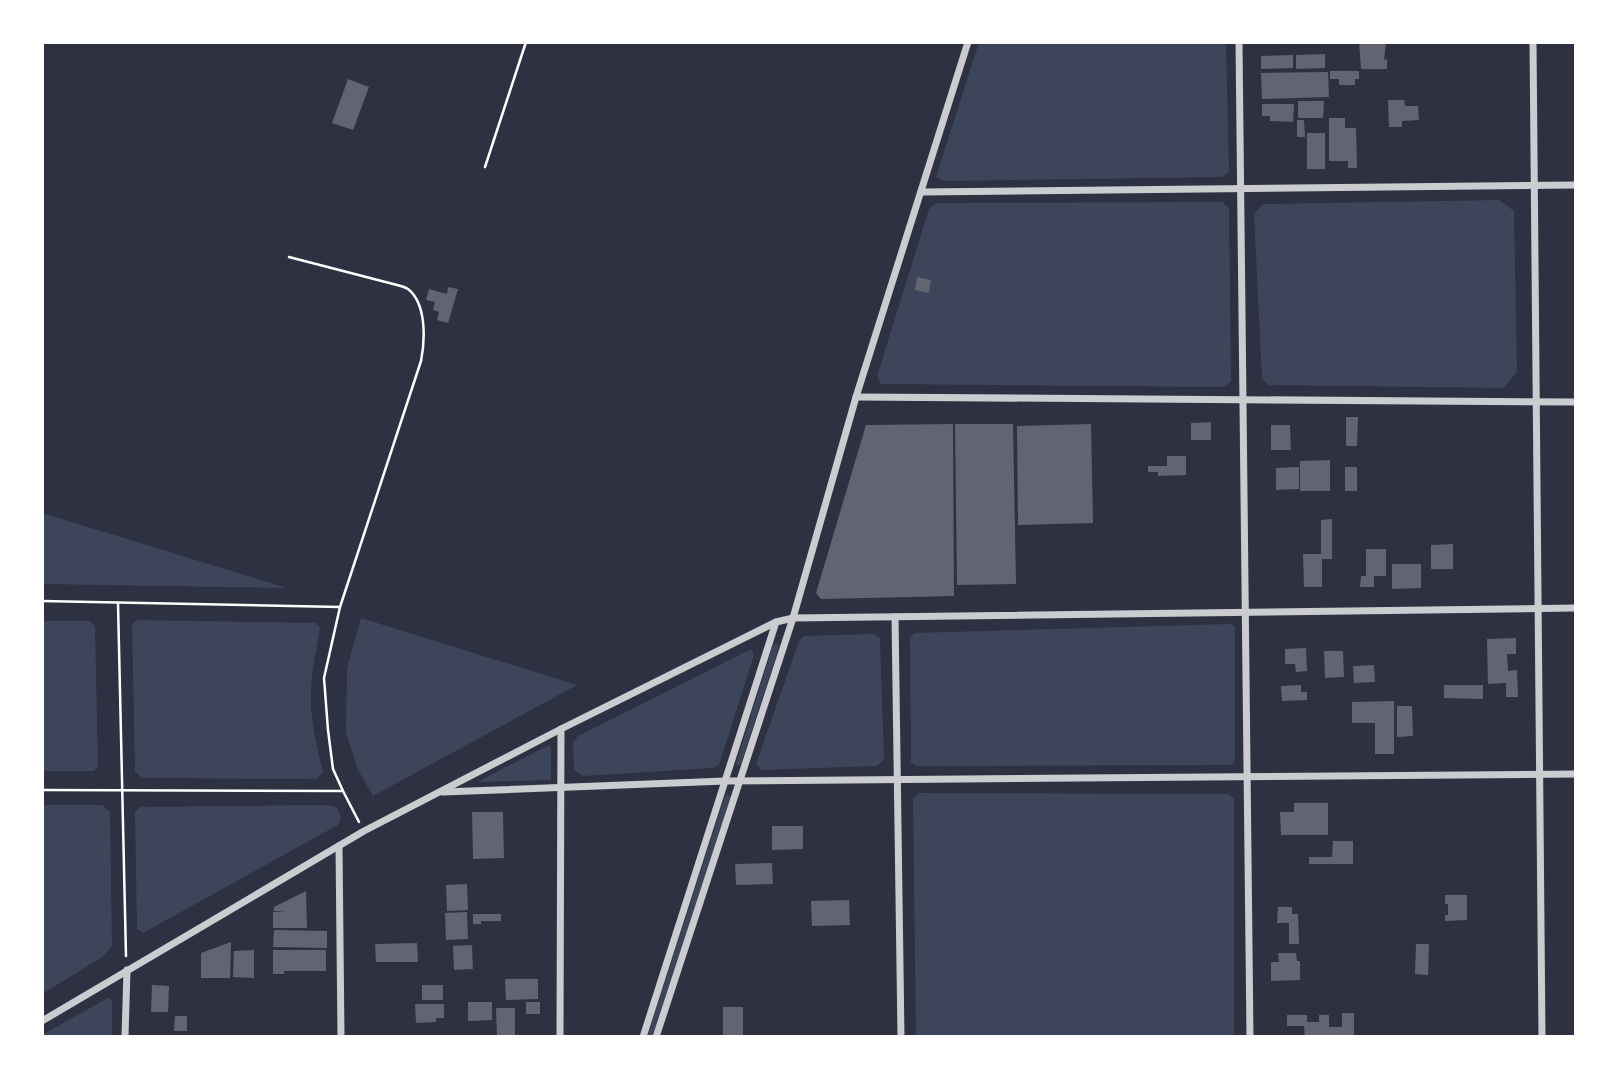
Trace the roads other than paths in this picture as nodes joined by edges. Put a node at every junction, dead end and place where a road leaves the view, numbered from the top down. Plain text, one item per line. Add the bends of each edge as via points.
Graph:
1 (968, 42) edge
2 (1239, 42) edge
3 (1533, 42) edge
4 (1576, 185) edge
5 (1534, 186) junction
6 (1241, 189) junction
7 (921, 192) junction
8 (856, 397) junction
9 (1243, 400) junction
10 (1576, 402) edge
11 (1536, 403) junction
12 (1538, 608) junction
13 (1576, 608) edge
14 (1245, 612) junction
15 (895, 617) junction
16 (793, 618) junction
17 (776, 622) junction
18 (561, 729) junction
19 (1540, 774) junction
20 (1576, 774) edge
21 (1247, 777) junction
22 (897, 779) junction
23 (725, 781) junction
24 (740, 781) junction
25 (561, 788) junction
26 (438, 793) junction
27 (339, 846) junction
28 (127, 970) junction
29 (42, 1021) edge
30 (125, 1037) edge
31 (341, 1037) edge
32 (560, 1037) edge
33 (643, 1037) edge
34 (656, 1037) edge
35 (901, 1037) edge
36 (1250, 1037) edge
37 (1542, 1037) edge

1 - 7 street
2 - 6 street
3 - 5 street
4 - 5 street
5 - 6 street
5 - 11 street
6 - 7 street
6 - 9 street
7 - 8 street
8 - 9 street
8 - 16 street
9 - 11 street
9 - 14 street
10 - 11 street
11 - 12 street
12 - 13 street
12 - 14 street
12 - 19 street
14 - 15 street
14 - 21 street
15 - 16 street
15 - 22 street
16 - 17 street
16 - 24 street
17 - 18 street
17 - 23 street
18 - 25 street
18 - 26 street
19 - 20 street
19 - 21 street
19 - 37 street
21 - 22 street
21 - 36 street
22 - 24 street
22 - 35 street
23 - 24 street
23 - 25 street
23 - 33 street
24 - 34 street
25 - 26 street
25 - 32 street
26 - 27 street
27 - 28 street
27 - 31 street
28 - 29 street
28 - 30 street

